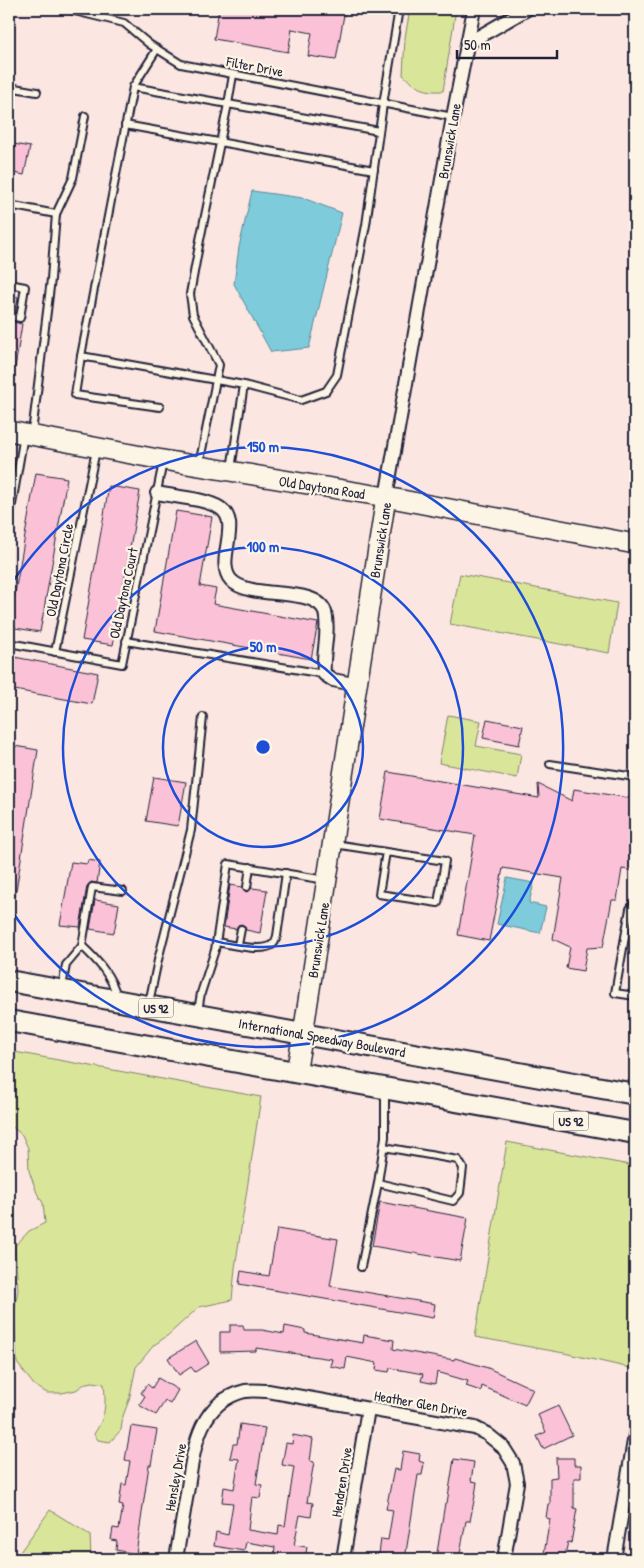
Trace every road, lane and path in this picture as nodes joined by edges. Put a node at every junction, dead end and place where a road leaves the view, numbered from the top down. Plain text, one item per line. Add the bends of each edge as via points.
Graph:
1 (66, 9) edge
2 (399, 9) edge
3 (474, 9) edge
4 (527, 9) edge
5 (468, 43) junction
6 (157, 49) junction
7 (233, 75) junction
8 (9, 86) edge
9 (133, 87) junction
10 (37, 92) dead end
11 (228, 104) junction
12 (383, 104) junction
13 (85, 116) dead end
14 (453, 117) junction
15 (125, 125) junction
16 (379, 131) junction
17 (220, 141) junction
18 (374, 170) junction
19 (9, 206) edge
20 (56, 214) junction
21 (9, 284) edge
22 (9, 316) edge
23 (81, 356) junction
24 (215, 380) junction
25 (244, 385) junction
26 (160, 407) dead end
27 (22, 434) edge
28 (96, 448) junction
29 (163, 460) junction
30 (199, 466) junction
31 (230, 472) junction
32 (157, 493) junction
33 (386, 497) junction
34 (9, 522) edge
35 (635, 544) edge
36 (126, 641) junction
37 (9, 644) edge
38 (55, 652) junction
39 (324, 674) junction
40 (358, 685) junction
41 (203, 717) dead end
42 (550, 764) dead end
43 (635, 777) edge
44 (333, 844) junction
45 (386, 852) junction
46 (250, 867) junction
47 (286, 873) junction
48 (327, 880) junction
49 (247, 887) dead end
50 (123, 891) dead end
51 (635, 902) edge
52 (241, 930) dead end
53 (216, 942) junction
54 (238, 945) junction
55 (82, 946) junction
56 (9, 981) edge
57 (62, 991) junction
58 (635, 996) edge
59 (117, 1001) junction
60 (148, 1006) junction
61 (198, 1015) junction
62 (9, 1021) edge
63 (304, 1034) junction
64 (296, 1072) junction
65 (385, 1088) junction
66 (635, 1094) edge
67 (633, 1131) edge
68 (384, 1147) junction
69 (378, 1183) junction
70 (361, 1267) dead end
71 (217, 1406) joint
72 (368, 1409) junction
73 (635, 1435) edge
74 (176, 1559) edge
75 (344, 1559) edge
76 (504, 1559) edge
77 (614, 1559) edge

1 - 6 lane, Filter Drive via 124,23
2 - 12 lane
3 - 5 street, Brunswick Lane
4 - 5 street
5 - 14 street, Brunswick Lane
6 - 7 lane, Filter Drive via 181,64
6 - 9 lane
7 - 11 lane
7 - 12 lane, Filter Drive
8 - 10 lane
9 - 11 lane
9 - 15 lane
11 - 16 lane
11 - 17 lane
12 - 14 lane, Filter Drive
12 - 16 lane
13 - 20 lane via 73,178
14 - 33 street, Brunswick Lane
15 - 17 lane
15 - 23 lane
16 - 18 lane
17 - 18 lane
17 - 24 lane via 190,294 193,315 219,365
18 - 25 lane via 337,375 326,391 301,400
19 - 20 lane
20 - 27 lane via 51,279
21 - 22 lane via 26,287 20,318
23 - 24 lane
23 - 26 lane via 75,395
24 - 25 lane
24 - 30 lane
25 - 31 lane
27 - 28 street, Old Daytona Road
27 - 34 lane
28 - 29 street, Old Daytona Road
28 - 38 lane, Old Daytona Circle
29 - 30 street, Old Daytona Road
29 - 32 lane, Old Daytona Court
30 - 31 street, Old Daytona Road
31 - 33 street, Old Daytona Road
32 - 36 lane, Old Daytona Court
32 - 39 street via 209,503 222,509 230,527 225,567 232,581 242,588 317,601 324,611
33 - 35 street, Old Daytona Road
33 - 40 street, Brunswick Lane
36 - 38 lane, Old Daytona Court via 122,664
36 - 39 lane
37 - 38 lane
39 - 40 street via 333,680
40 - 44 street, Brunswick Lane
41 - 60 lane via 191,830
42 - 43 lane
44 - 45 lane
44 - 48 street, Brunswick Lane
45 - 45 lane via 379,894 438,903 445,861
46 - 47 lane
46 - 49 lane
46 - 53 lane via 228,864
47 - 48 lane
47 - 54 lane via 275,943 267,948
48 - 63 street, Brunswick Lane
50 - 55 lane via 92,887
51 - 58 lane via 630,909 614,993
52 - 54 lane
53 - 54 lane
53 - 61 lane via 201,992
55 - 57 lane via 66,965
55 - 59 lane via 97,959 114,986
56 - 57 main road, International Speedway Boulevard / US 92
57 - 59 main road, International Speedway Boulevard / US 92
59 - 60 main road, International Speedway Boulevard / US 92
60 - 61 main road, International Speedway Boulevard / US 92
61 - 63 main road, International Speedway Boulevard / US 92
62 - 64 main road, US 92
63 - 64 street, Brunswick Lane
63 - 66 main road, International Speedway Boulevard / US 92
64 - 65 main road, US 92
65 - 67 main road, US 92
65 - 68 lane
68 - 69 lane
68 - 69 lane via 458,1160 463,1168 460,1193 453,1200
69 - 70 lane
71 - 72 street, Heather Glen Drive via 232,1395 268,1391
71 - 74 street, Hensley Drive via 203,1423 194,1446
72 - 75 street, Hendren Drive
72 - 76 street, Heather Glen Drive via 475,1428 503,1447 513,1463 517,1483
73 - 77 street

